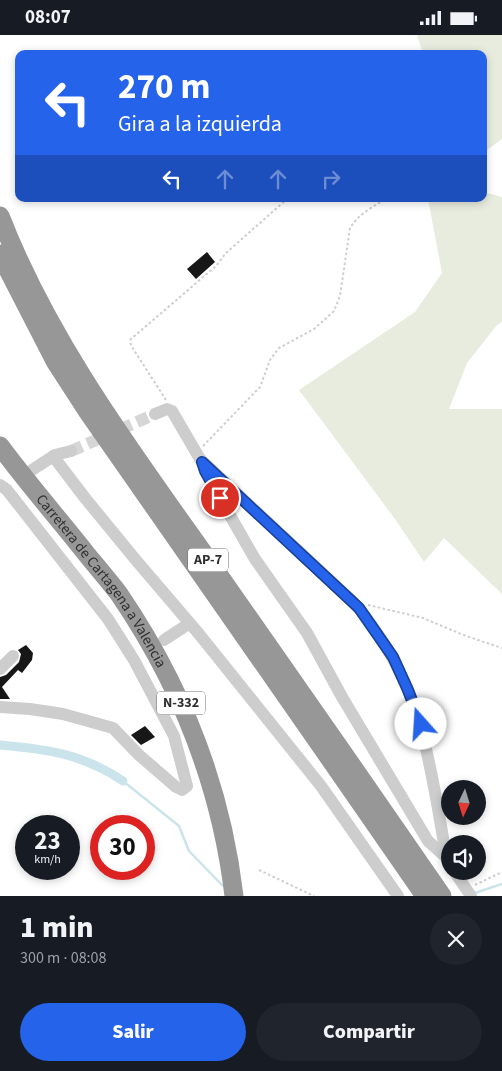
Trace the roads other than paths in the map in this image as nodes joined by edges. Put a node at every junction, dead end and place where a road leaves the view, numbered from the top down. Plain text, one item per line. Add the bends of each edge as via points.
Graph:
1 (0, 215) edge
2 (0, 254) edge
3 (161, 411) road end
4 (0, 446) edge
5 (71, 451) tunnel mouth
6 (53, 456) junction
7 (199, 457) junction
8 (32, 470) dead end
9 (7, 486) edge
10 (72, 535) junction
11 (190, 623) junction
12 (164, 640) dead end
13 (13, 656) dead end
14 (0, 669) edge
15 (0, 707) edge
16 (444, 835) edge
17 (441, 853) edge
18 (460, 880) edge
19 (469, 892) edge
20 (435, 894) edge
21 (234, 896) edge
22 (242, 896) edge
23 (398, 896) edge

1 - 20 highway, AP-7 via 43,310 96,398 334,738
2 - 20 highway, AP-7 via 55,361 88,412 310,730
3 - 7 street via 172,411
4 - 10 highway, Carretera de Cartagena a Valencia / N-332
5 - 6 street
6 - 8 street
6 - 11 street
7 - 16 street via 359,608 393,657 424,735
7 - 17 street via 255,559 307,633 428,841
9 - 15 street via 138,656 174,736 187,786 182,790 176,787 112,728 63,714
10 - 21 highway, Carretera de Cartagena a Valencia / N-332 via 118,593 171,681 211,783 227,848
10 - 22 highway via 96,554 143,620 182,691 208,751 226,809
11 - 12 street
11 - 23 street via 321,786
13 - 14 street
18 - 19 street

